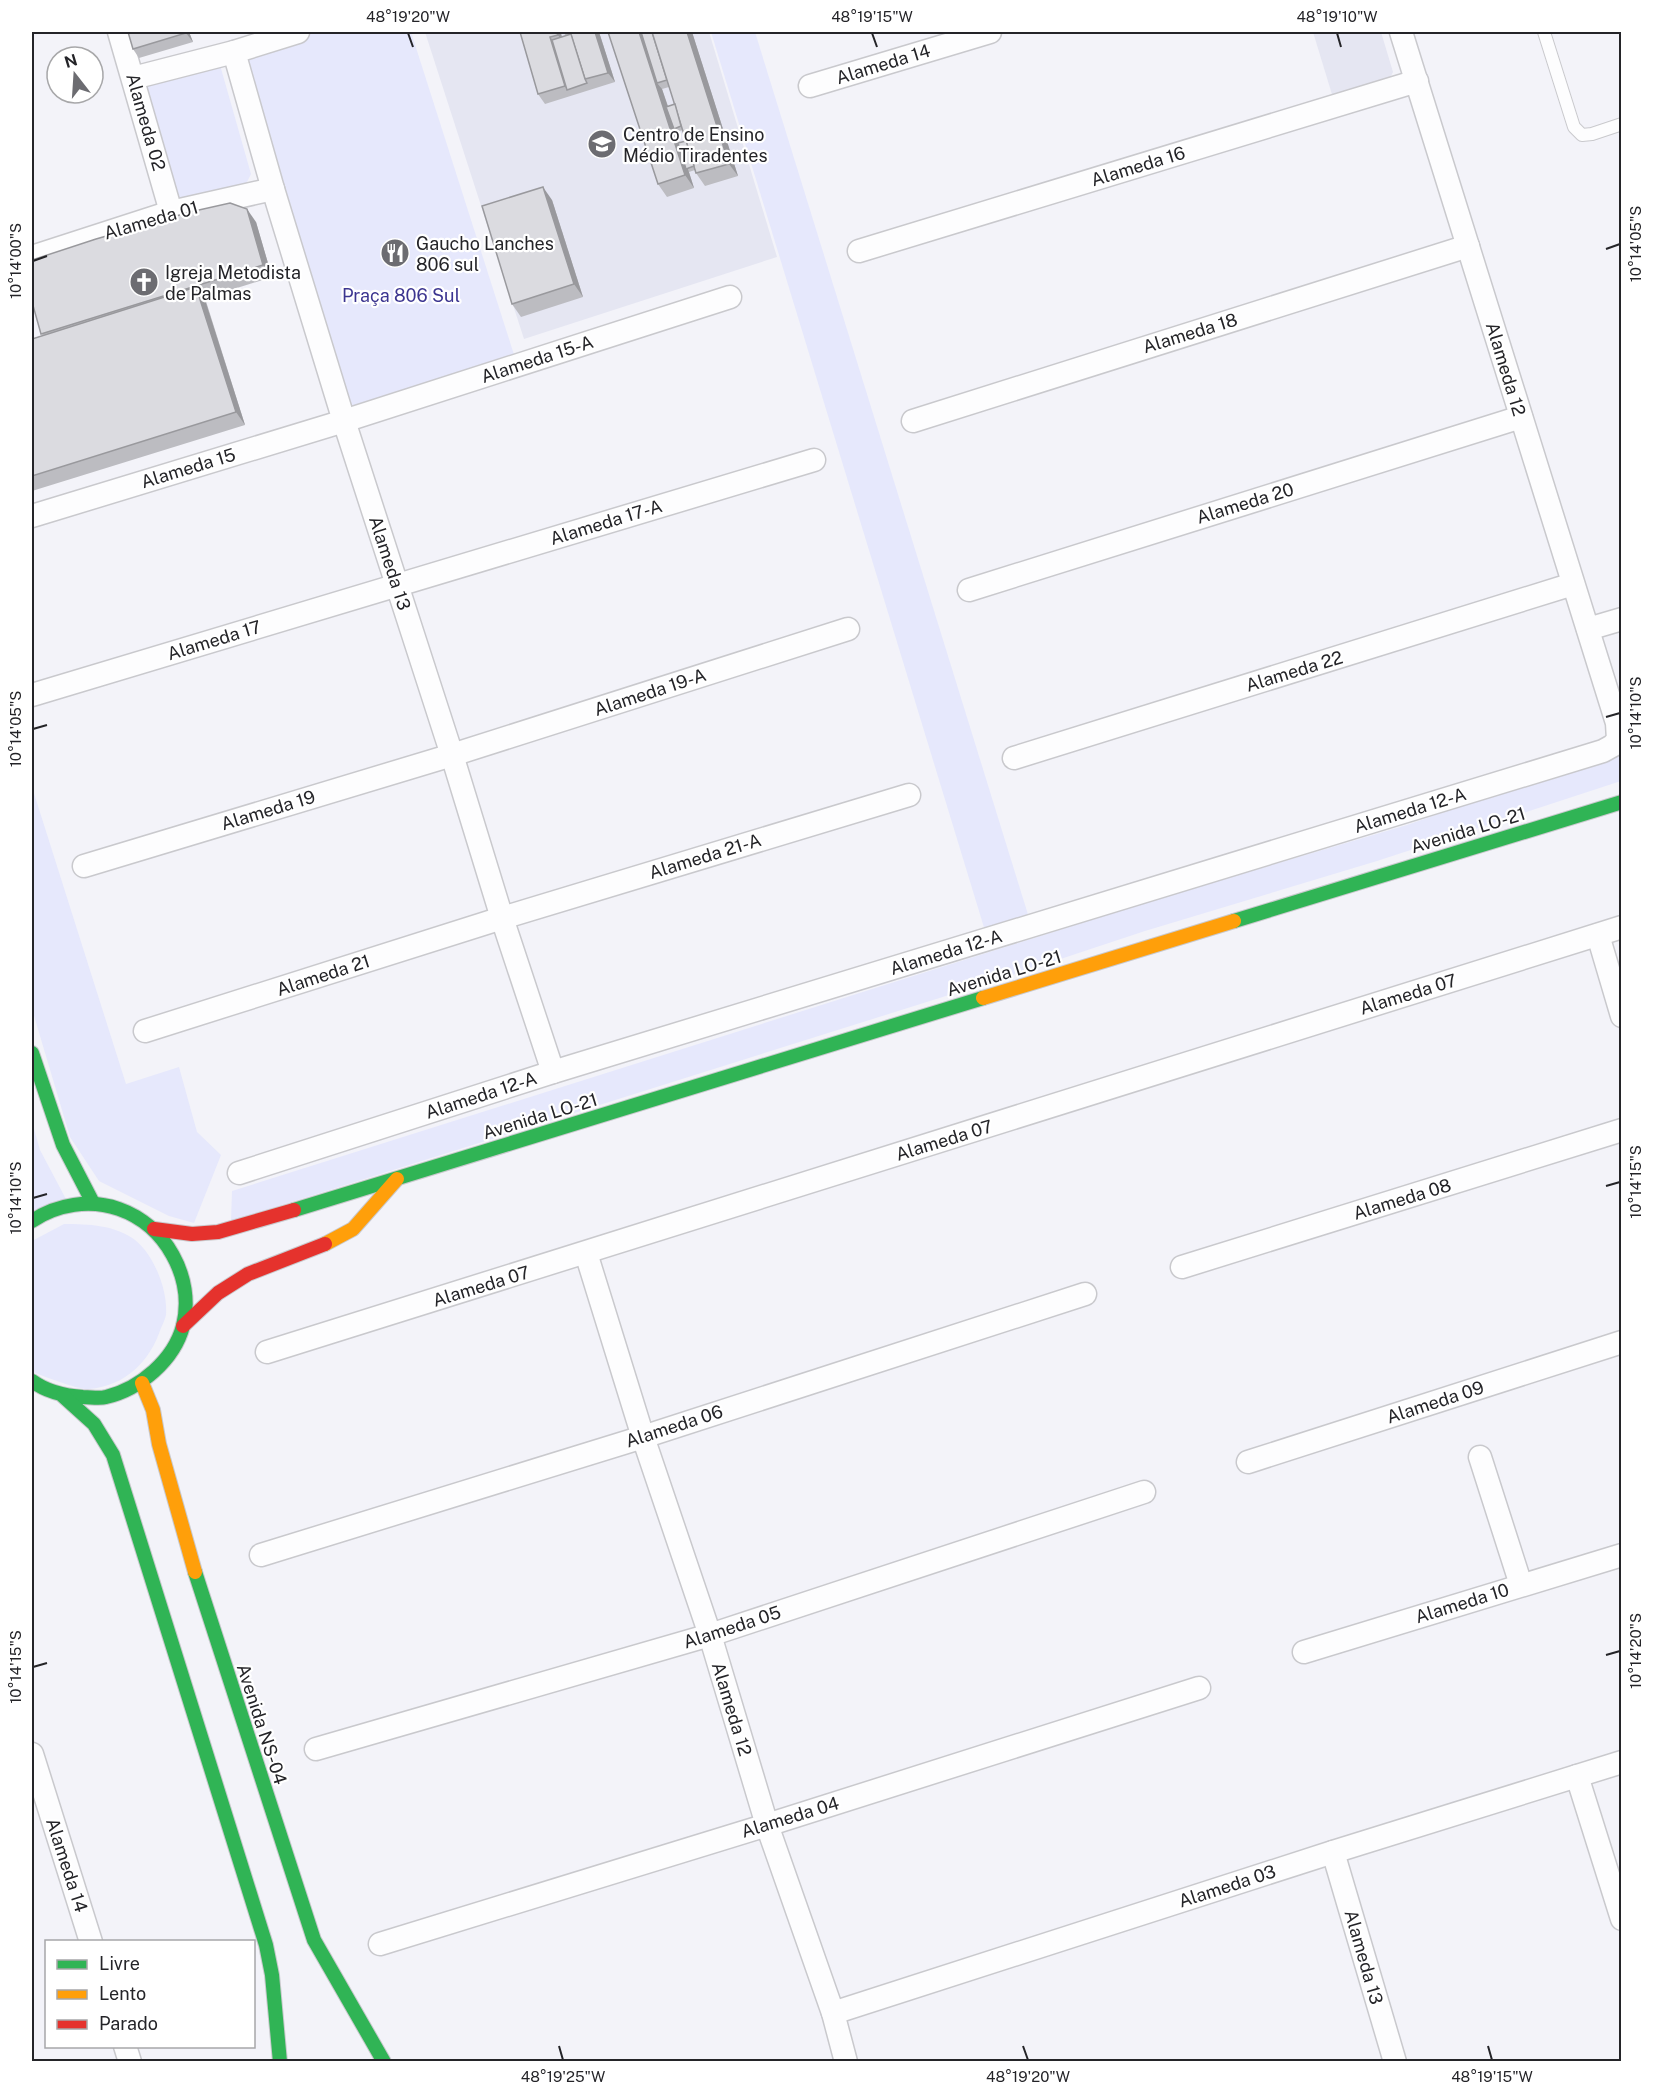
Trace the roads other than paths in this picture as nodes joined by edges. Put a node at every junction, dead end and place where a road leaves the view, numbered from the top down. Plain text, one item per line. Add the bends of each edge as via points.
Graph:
1 (119, 32) edge
2 (298, 32) edge
3 (990, 32) edge
4 (1544, 32) edge
5 (1406, 33) edge
6 (234, 52) junction
7 (133, 78) junction
8 (1417, 81) junction
9 (810, 86) dead end
10 (1622, 124) edge
11 (273, 189) junction
12 (171, 212) junction
13 (1468, 246) junction
14 (859, 251) dead end
15 (32, 257) edge
16 (730, 297) dead end
17 (1521, 417) junction
18 (344, 421) junction
19 (913, 421) dead end
20 (814, 460) dead end
21 (32, 516) edge
22 (1573, 584) junction
23 (397, 585) junction
24 (969, 590) dead end
25 (1622, 619) edge
26 (848, 629) dead end
27 (1588, 629) junction
28 (32, 695) edge
29 (1612, 707) joint
30 (452, 755) junction
31 (1014, 758) dead end
32 (909, 795) dead end
33 (1622, 802) edge
34 (84, 866) dead end
35 (501, 918) junction
36 (1622, 927) edge
37 (1598, 935) junction
38 (1622, 1016) edge
39 (145, 1031) dead end
40 (32, 1053) edge
41 (553, 1072) junction
42 (1622, 1130) edge
43 (239, 1173) dead end
44 (397, 1179) junction
45 (93, 1203) junction
46 (32, 1221) edge
47 (154, 1228) junction
48 (586, 1253) junction
49 (1182, 1267) dead end
50 (1085, 1294) dead end
51 (183, 1326) junction
52 (1622, 1342) edge
53 (267, 1352) dead end
54 (32, 1381) edge
55 (142, 1383) junction
56 (63, 1396) junction
57 (643, 1437) junction
58 (1480, 1457) dead end
59 (1248, 1462) dead end
60 (1144, 1491) dead end
61 (261, 1555) dead end
62 (1622, 1555) edge
63 (1521, 1585) junction
64 (710, 1635) junction
65 (1304, 1652) dead end
66 (1199, 1688) dead end
67 (316, 1749) dead end
68 (32, 1754) edge
69 (1622, 1762) edge
70 (1576, 1776) junction
71 (767, 1825) junction
72 (1333, 1852) junction
73 (1622, 1918) edge
74 (91, 1940) edge
75 (380, 1944) dead end
76 (833, 2013) junction
77 (280, 2061) edge
78 (384, 2061) edge
79 (846, 2061) edge
80 (1395, 2061) edge

1 - 7 street, Alameda 02
2 - 6 street
3 - 9 street, Alameda 14
4 - 10 lane via 1574,127 1582,135
5 - 8 street, Alameda 12
6 - 7 street
6 - 11 street, Alameda 13
7 - 12 street, Alameda 02
8 - 13 street, Alameda 12
8 - 14 street, Alameda 16
11 - 12 street, Alameda 01
11 - 18 street, Alameda 13
12 - 15 street, Alameda 01
13 - 17 street, Alameda 12
13 - 19 street, Alameda 18
16 - 18 street, Alameda 15-A
17 - 22 street, Alameda 12
17 - 24 street, Alameda 20
18 - 21 street, Alameda 15
18 - 23 street, Alameda 13
20 - 23 street, Alameda 17-A
22 - 27 street, Alameda 12
22 - 31 street, Alameda 22
23 - 28 street, Alameda 17
23 - 30 street, Alameda 13
25 - 27 street
26 - 30 street, Alameda 19-A
27 - 29 street, Alameda 12
29 - 41 street, Alameda 12-A via 1618,740 1603,751
30 - 34 street, Alameda 19
30 - 35 street, Alameda 13
32 - 35 street, Alameda 21-A
33 - 44 street, Avenida LO-21
35 - 39 street, Alameda 21
35 - 41 street, Alameda 13
36 - 37 street, Alameda 07
37 - 38 street
37 - 48 street, Alameda 07
40 - 45 street via 63,1146
41 - 43 street, Alameda 12-A
42 - 49 street, Alameda 08
44 - 47 street, Avenida LO-21 via 205,1235
44 - 51 street via 353,1229 248,1274 218,1293
45 - 46 street via 64,1206
45 - 47 street via 126,1210
47 - 51 street via 176,1257 186,1291
48 - 53 street, Alameda 07
48 - 57 street, Alameda 12
50 - 57 street, Alameda 06
51 - 55 street via 167,1358
52 - 59 street, Alameda 09
54 - 56 street
55 - 56 street via 104,1398
55 - 78 street, Avenida NS-04 via 153,1410 201,1595 314,1940
56 - 77 street via 94,1424 113,1455 266,1945
57 - 61 street, Alameda 06
57 - 64 street, Alameda 12
58 - 63 street
60 - 64 street, Alameda 05
62 - 63 street, Alameda 10
63 - 65 street, Alameda 10
64 - 67 street, Alameda 05
64 - 71 street, Alameda 12
66 - 71 street, Alameda 04
68 - 74 street, Alameda 14
69 - 70 street, Alameda 03
70 - 72 street, Alameda 03
70 - 73 street
71 - 75 street, Alameda 04
71 - 76 street, Alameda 12
72 - 76 street, Alameda 03
72 - 80 street, Alameda 13
76 - 79 street, Alameda 12

